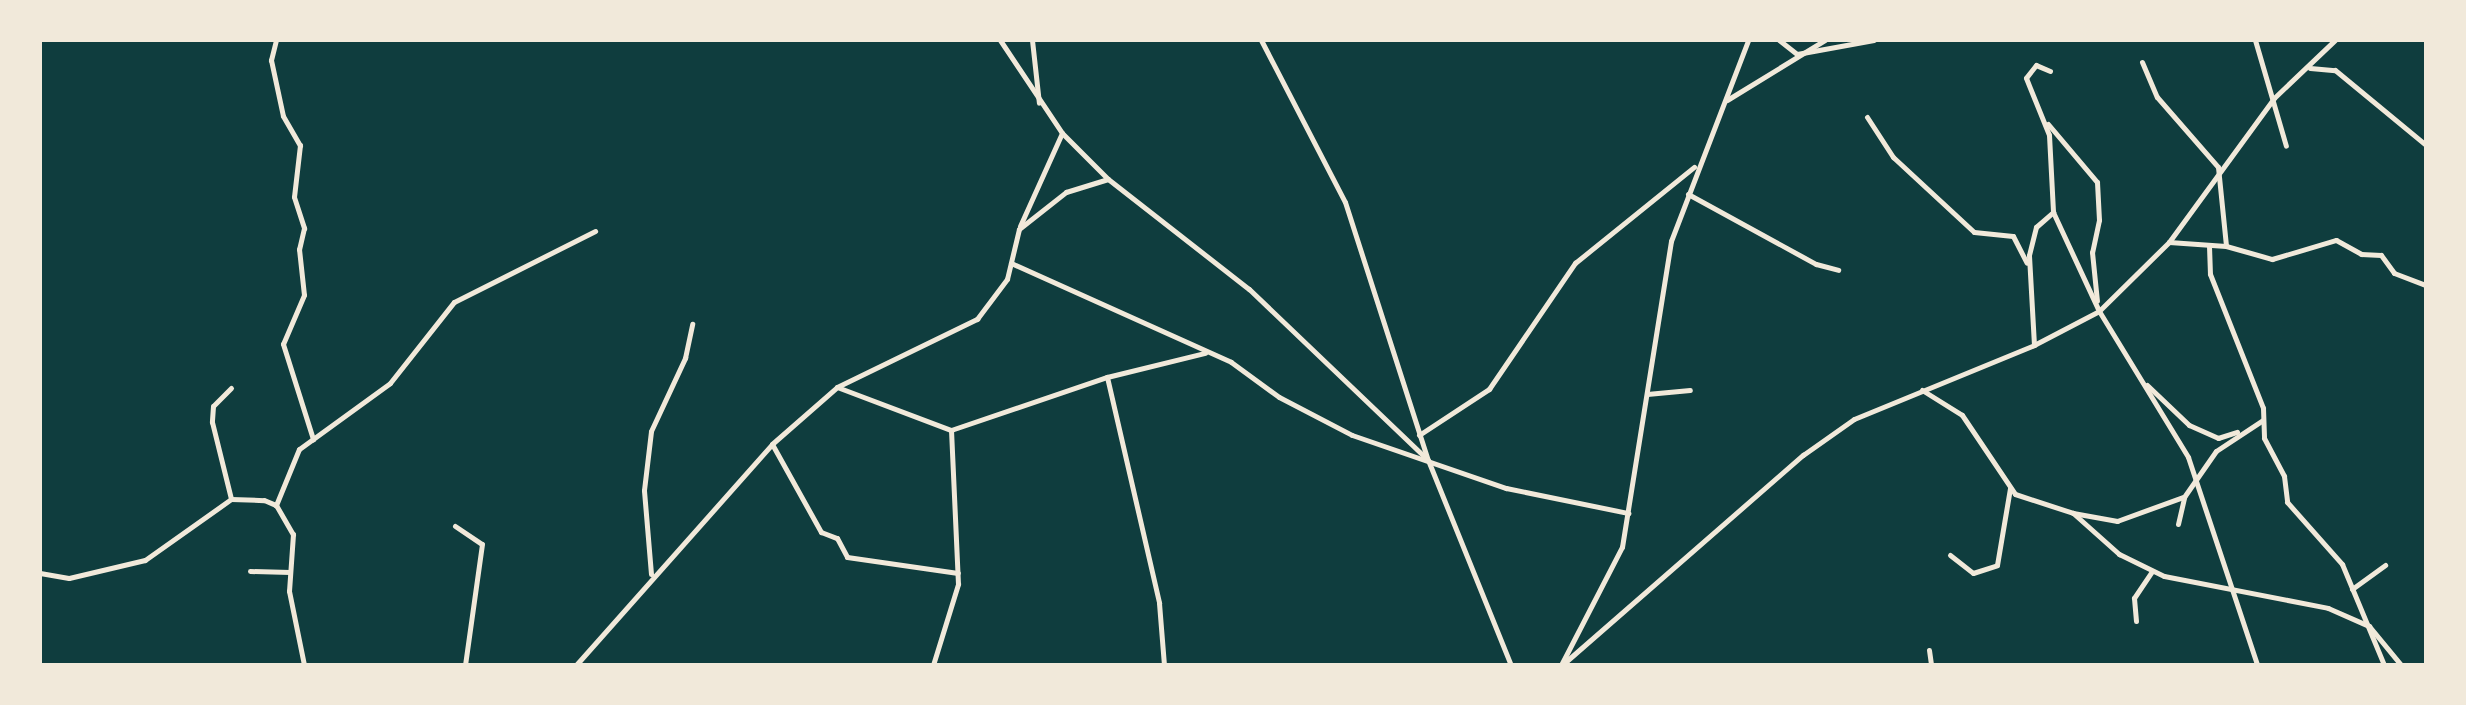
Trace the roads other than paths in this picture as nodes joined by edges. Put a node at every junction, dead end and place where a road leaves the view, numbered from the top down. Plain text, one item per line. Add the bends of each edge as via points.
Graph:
1 (276, 40) edge
2 (1000, 40) edge
3 (1031, 40) edge
4 (1261, 40) edge
5 (1748, 40) edge
6 (1779, 40) edge
7 (1825, 40) edge
8 (1874, 40) edge
9 (2255, 40) edge
10 (2335, 40) edge
11 (1858, 42) edge
12 (1797, 54) junction
13 (2319, 57) junction
14 (2142, 62) dead end
15 (2328, 66) junction
16 (2310, 68) junction
17 (2050, 71) dead end
18 (2274, 98) junction
19 (1724, 102) junction
20 (1039, 104) junction
21 (1867, 117) dead end
22 (2045, 121) junction
23 (1062, 134) junction
24 (2426, 145) edge
25 (2286, 146) dead end
26 (1696, 165) junction
27 (2218, 167) junction
28 (1108, 179) junction
29 (1688, 194) junction
30 (2053, 212) junction
31 (1019, 229) junction
32 (595, 230) dead end
33 (2169, 242) junction
34 (2209, 246) junction
35 (2226, 246) junction
36 (1011, 263) junction
37 (1838, 270) dead end
38 (2029, 270) junction
39 (2426, 285) edge
40 (2099, 311) junction
41 (692, 324) dead end
42 (2034, 345) junction
43 (1205, 353) junction
44 (1107, 377) junction
45 (2140, 379) junction
46 (837, 387) junction
47 (231, 388) dead end
48 (1690, 390) dead end
49 (1922, 390) junction
50 (1647, 394) junction
51 (2263, 420) junction
52 (951, 430) junction
53 (2240, 432) junction
54 (1419, 435) junction
55 (313, 439) junction
56 (772, 444) junction
57 (1428, 460) junction
58 (2196, 478) junction
59 (2010, 488) junction
60 (2184, 497) junction
61 (231, 499) junction
62 (276, 505) junction
63 (1628, 513) junction
64 (2073, 513) junction
65 (2178, 524) dead end
66 (456, 526) dead end
67 (1950, 555) dead end
68 (2385, 565) dead end
69 (250, 571) dead end
70 (2152, 571) junction
71 (290, 572) junction
72 (40, 573) edge
73 (958, 573) junction
74 (652, 574) junction
75 (2235, 586) junction
76 (2352, 589) junction
77 (2136, 621) dead end
78 (2369, 626) junction
79 (1930, 650) dead end
80 (303, 665) edge
81 (465, 665) edge
82 (576, 665) edge
83 (933, 665) edge
84 (1164, 665) edge
85 (1511, 665) edge
86 (1562, 665) edge
87 (1931, 665) edge
88 (2257, 665) edge
89 (2384, 665) edge
90 (2401, 665) edge

1 - 55 street via 271,60 283,116 300,145 294,197 304,228 299,249 304,295 283,344
2 - 20 street
3 - 20 street
4 - 54 street via 1345,202
5 - 19 street
6 - 12 street
7 - 12 street
8 - 11 street
9 - 18 street
10 - 13 street
11 - 12 street
12 - 19 street
13 - 15 street
13 - 16 street
14 - 27 street via 2157,97
15 - 16 street
15 - 24 street
16 - 18 street
17 - 22 street via 2036,65 2026,78
18 - 25 street
18 - 27 street
19 - 26 street
20 - 23 street
21 - 38 street via 1894,157 1974,232 2019,240
22 - 30 street
22 - 40 street via 2097,182 2099,220 2092,252
23 - 28 street
23 - 31 street
26 - 29 street
26 - 54 street via 1575,264 1489,389
27 - 33 street
27 - 35 street
28 - 31 street via 1066,192
28 - 57 street via 1249,289
29 - 37 street
29 - 50 street via 1671,242
30 - 38 street via 2036,227
30 - 40 street
31 - 36 street
32 - 55 street via 454,302 390,383
33 - 34 street
33 - 40 street
34 - 35 street
34 - 51 street via 2210,274
35 - 39 street via 2249,257 2288,258 2336,240 2361,254 2381,256 2394,272
36 - 43 street
36 - 46 street via 1007,279 977,318
38 - 42 street
40 - 42 street
40 - 45 street
41 - 74 street via 685,358 651,431 644,490
42 - 49 street
43 - 44 street
43 - 57 street via 1231,362 1279,397 1352,435
44 - 52 street
44 - 84 street via 1159,603
45 - 53 street via 2189,425 2218,438
45 - 58 street
46 - 52 street
46 - 56 street
47 - 61 street via 213,406 212,422
48 - 50 street
49 - 59 street via 1962,415
49 - 86 street via 1854,419 1802,455
50 - 63 street
51 - 53 street
51 - 76 street via 2287,502 2342,564
52 - 73 street
53 - 58 street
54 - 57 street
55 - 62 street via 299,449
56 - 73 street via 821,531 837,538 847,557
56 - 74 street
57 - 63 street via 1506,488
57 - 85 street
58 - 60 street
58 - 75 street
59 - 64 street via 2035,504
59 - 67 street via 1997,565 1973,573
60 - 64 street via 2117,522
60 - 65 street
61 - 62 street
61 - 72 street via 145,560 69,578
62 - 71 street via 293,534
63 - 86 street via 1622,547
64 - 70 street via 2091,534
66 - 81 street via 482,544
68 - 76 street
69 - 71 street
70 - 75 street
70 - 77 street via 2134,598
71 - 80 street
73 - 83 street
74 - 82 street
75 - 78 street via 2320,605
75 - 88 street
76 - 78 street
78 - 89 street
78 - 90 street
79 - 87 street

